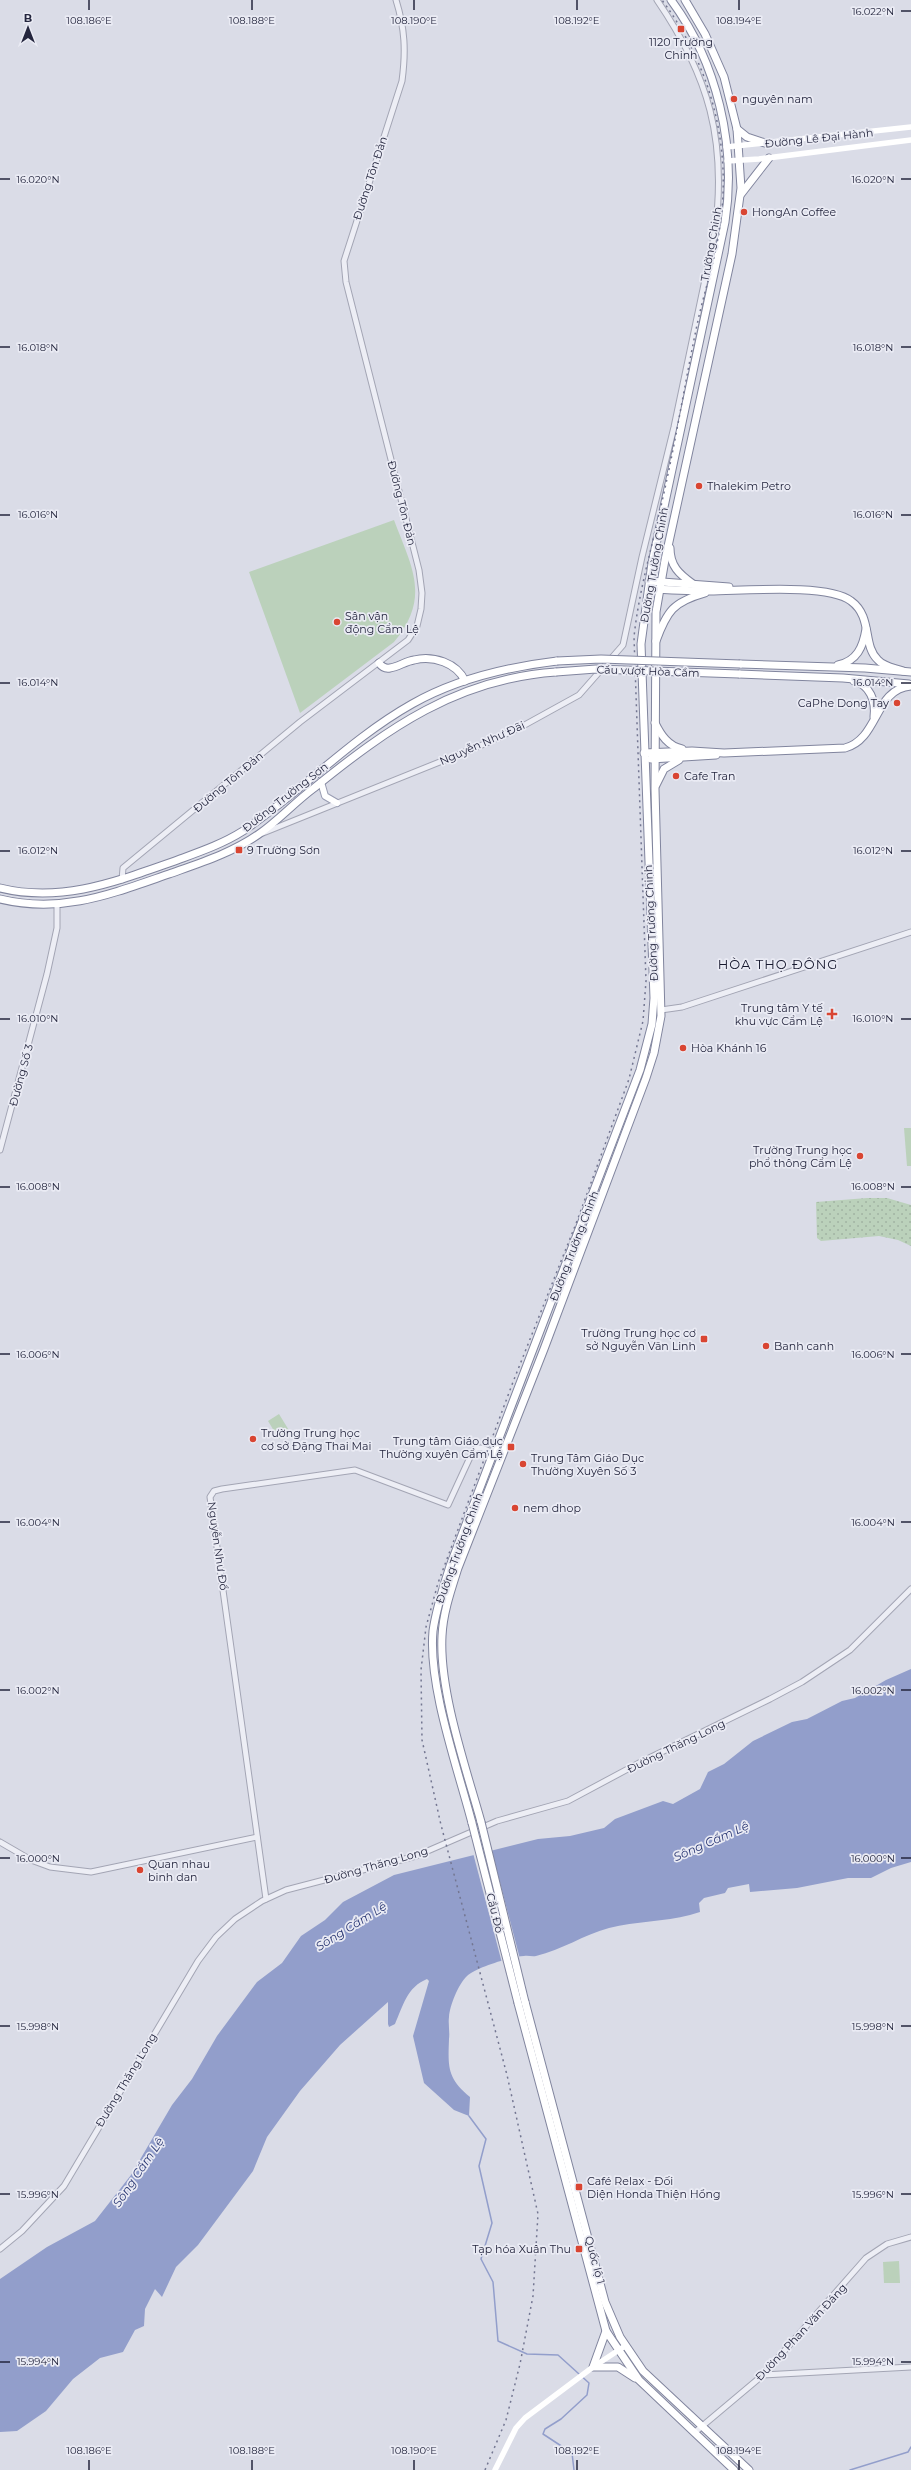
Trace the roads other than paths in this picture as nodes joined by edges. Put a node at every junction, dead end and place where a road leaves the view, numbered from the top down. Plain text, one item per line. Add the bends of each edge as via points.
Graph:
1 (396, 0) edge
2 (657, 0) edge
3 (671, 0) edge
4 (685, 0) edge
5 (911, 127) edge
6 (737, 129) junction
7 (911, 140) edge
8 (768, 144) junction
9 (739, 146) junction
10 (726, 147) junction
11 (769, 158) junction
12 (740, 160) junction
13 (727, 161) junction
14 (741, 194) junction
15 (671, 533) junction
16 (637, 582) joint
17 (694, 584) junction
18 (648, 585) junction
19 (660, 586) junction
20 (743, 589) junction
21 (702, 591) junction
22 (711, 591) junction
23 (866, 623) junction
24 (654, 643) junction
25 (557, 661) joint
26 (379, 663) junction
27 (830, 667) junction
28 (556, 672) joint
29 (907, 672) edge
30 (843, 678) junction
31 (465, 681) junction
32 (911, 685) edge
33 (654, 722) junction
34 (873, 723) junction
35 (692, 751) junction
36 (724, 753) junction
37 (644, 756) junction
38 (655, 756) junction
39 (683, 758) junction
40 (321, 782) junction
41 (655, 789) junction
42 (337, 803) junction
43 (260, 833) junction
44 (122, 880) junction
45 (0, 888) edge
46 (0, 899) edge
47 (57, 905) junction
48 (911, 932) edge
49 (661, 1010) junction
50 (0, 1150) edge
51 (494, 1453) junction
52 (911, 1589) edge
53 (481, 1822) joint
54 (472, 1824) joint
55 (257, 1837) junction
56 (0, 1842) edge
57 (266, 1899) junction
58 (526, 2002) joint
59 (518, 2004) joint
60 (911, 2237) edge
61 (0, 2249) edge
62 (606, 2331) junction
63 (625, 2346) junction
64 (618, 2350) junction
65 (911, 2367) edge
66 (590, 2369) junction
67 (764, 2375) junction
68 (639, 2380) junction
69 (701, 2426) junction
70 (694, 2433) junction
71 (495, 2470) edge
72 (734, 2470) edge
73 (749, 2470) edge

1 - 26 street, Đường Tôn Đản via 402,20 406,53 402,81 344,261 346,282 419,570 422,593 421,610 413,633
2 - 16 street, Trường Chinh via 683,40 699,73 712,114 718,159 719,203 674,427
3 - 10 highway, Đường Trường Chinh via 685,21 712,79 719,103
4 - 6 highway, Đường Trường Chinh via 705,34 724,77
5 - 8 main road, Đường Lê Đại Hành
6 - 8 highway via 747,137
6 - 9 highway, Đường Trường Chinh
7 - 11 main road, Đường Lê Đại Hành
8 - 9 main road, Đường Lê Đại Hành
9 - 10 main road, Đường Lê Đại Hành
9 - 12 highway, Đường Trường Chinh
10 - 13 highway, Đường Trường Chinh
11 - 12 main road, Đường Lê Đại Hành
11 - 14 highway
12 - 13 main road, Đường Lê Đại Hành
12 - 14 highway, Đường Trường Chinh
13 - 18 highway, Đường Trường Chinh via 724,222
14 - 15 highway, Đường Trường Chinh via 732,254
15 - 17 highway via 671,559 674,567
15 - 19 highway, Đường Trường Chinh
16 - 42 street, Nguyễn Như Đãi via 623,645 579,695 482,745
17 - 19 highway
17 - 20 highway
18 - 19 highway
18 - 37 highway, Đường Trường Chinh via 641,644
19 - 21 highway
19 - 24 highway, Đường Trường Chinh
20 - 22 highway
20 - 23 highway via 838,593 856,604
21 - 22 highway
21 - 24 highway via 683,596 668,608 660,621
22 - 24 highway via 686,599 670,610
23 - 27 highway via 863,643 856,656 843,664
23 - 29 highway via 878,660
24 - 33 highway, Đường Trường Chinh
25 - 27 highway, Cầu vượt Hòa Cầm, bridge via 602,659
25 - 31 highway, Đường Trường Sơn via 511,668
26 - 31 highway via 385,668 391,668 413,660 437,659 452,666
26 - 44 street, Đường Tôn Đản via 300,722 123,868
27 - 29 highway, Cầu vượt Hòa Cầm
28 - 30 highway, Cầu vượt Hòa Cầm, bridge via 596,669
28 - 40 highway, Đường Trường Sơn via 490,684 418,712 371,743
30 - 32 highway
30 - 34 highway via 858,681 870,691 874,706
31 - 44 highway, Đường Trường Sơn via 413,703 389,717 235,835
32 - 34 highway via 889,695 878,710
33 - 35 highway via 670,744
33 - 38 highway, Đường Trường Chinh
34 - 36 highway via 860,742 845,748
35 - 36 highway
35 - 38 highway
36 - 39 highway
37 - 38 highway
37 - 51 highway, Đường Trường Chinh via 654,990 652,1024 646,1049
38 - 39 highway
38 - 41 highway, Đường Trường Chinh
39 - 41 highway via 664,769
40 - 42 main road via 324,796
40 - 43 highway, Đường Trường Sơn
41 - 49 highway, Đường Trường Chinh
42 - 43 street, Nguyễn Như Đãi
43 - 47 highway, Đường Trường Sơn via 220,856 136,886 79,902
44 - 45 highway, Đường Trường Sơn via 85,890 55,894 30,894
46 - 47 highway, Đường Trường Sơn
47 - 50 street, Đường Số 3 via 57,928 47,974
48 - 49 street via 682,1007
49 - 53 highway, Đường Trường Chinh via 659,1032 646,1078 458,1568 447,1605 442,1635 442,1663 449,1702
51 - 54 highway, Đường Trường Chinh via 450,1566 440,1596 433,1631 433,1664 438,1690
51 - 55 street, Nguyễn Như Đổ via 476,1448 448,1505 355,1470 214,1490 210,1498
52 - 57 street, Đường Thăng Long via 869,1633 822,1669 770,1699 639,1763 574,1799 497,1821 416,1856 286,1890
53 - 58 highway, Cầu Đỏ, bridge
54 - 59 highway, Cầu Đỏ, bridge
55 - 56 street via 91,1872 50,1867 31,1860
55 - 57 street, Nguyễn Như Đổ
57 - 61 street, Đường Thăng Long via 235,1919 216,1937 198,1961 64,2186 22,2231
58 - 63 highway, Quốc lộ 1 via 605,2302
59 - 62 highway, Quốc lộ 1
60 - 67 street, Đường Phan Văn Đáng via 887,2244 866,2258
62 - 64 highway, Quốc lộ 1
62 - 66 highway
63 - 64 main road
63 - 69 highway, Quốc lộ 1 via 643,2371
64 - 66 main road
64 - 68 highway, Quốc lộ 1
65 - 67 street
66 - 68 highway via 618,2367
66 - 71 main road via 525,2418 516,2428
67 - 69 street, Đường Phan Văn Đáng
68 - 70 highway, Quốc lộ 1
69 - 70 street, Đường Phan Văn Đáng
69 - 73 highway, Quốc lộ 1
70 - 72 highway, Quốc lộ 1

